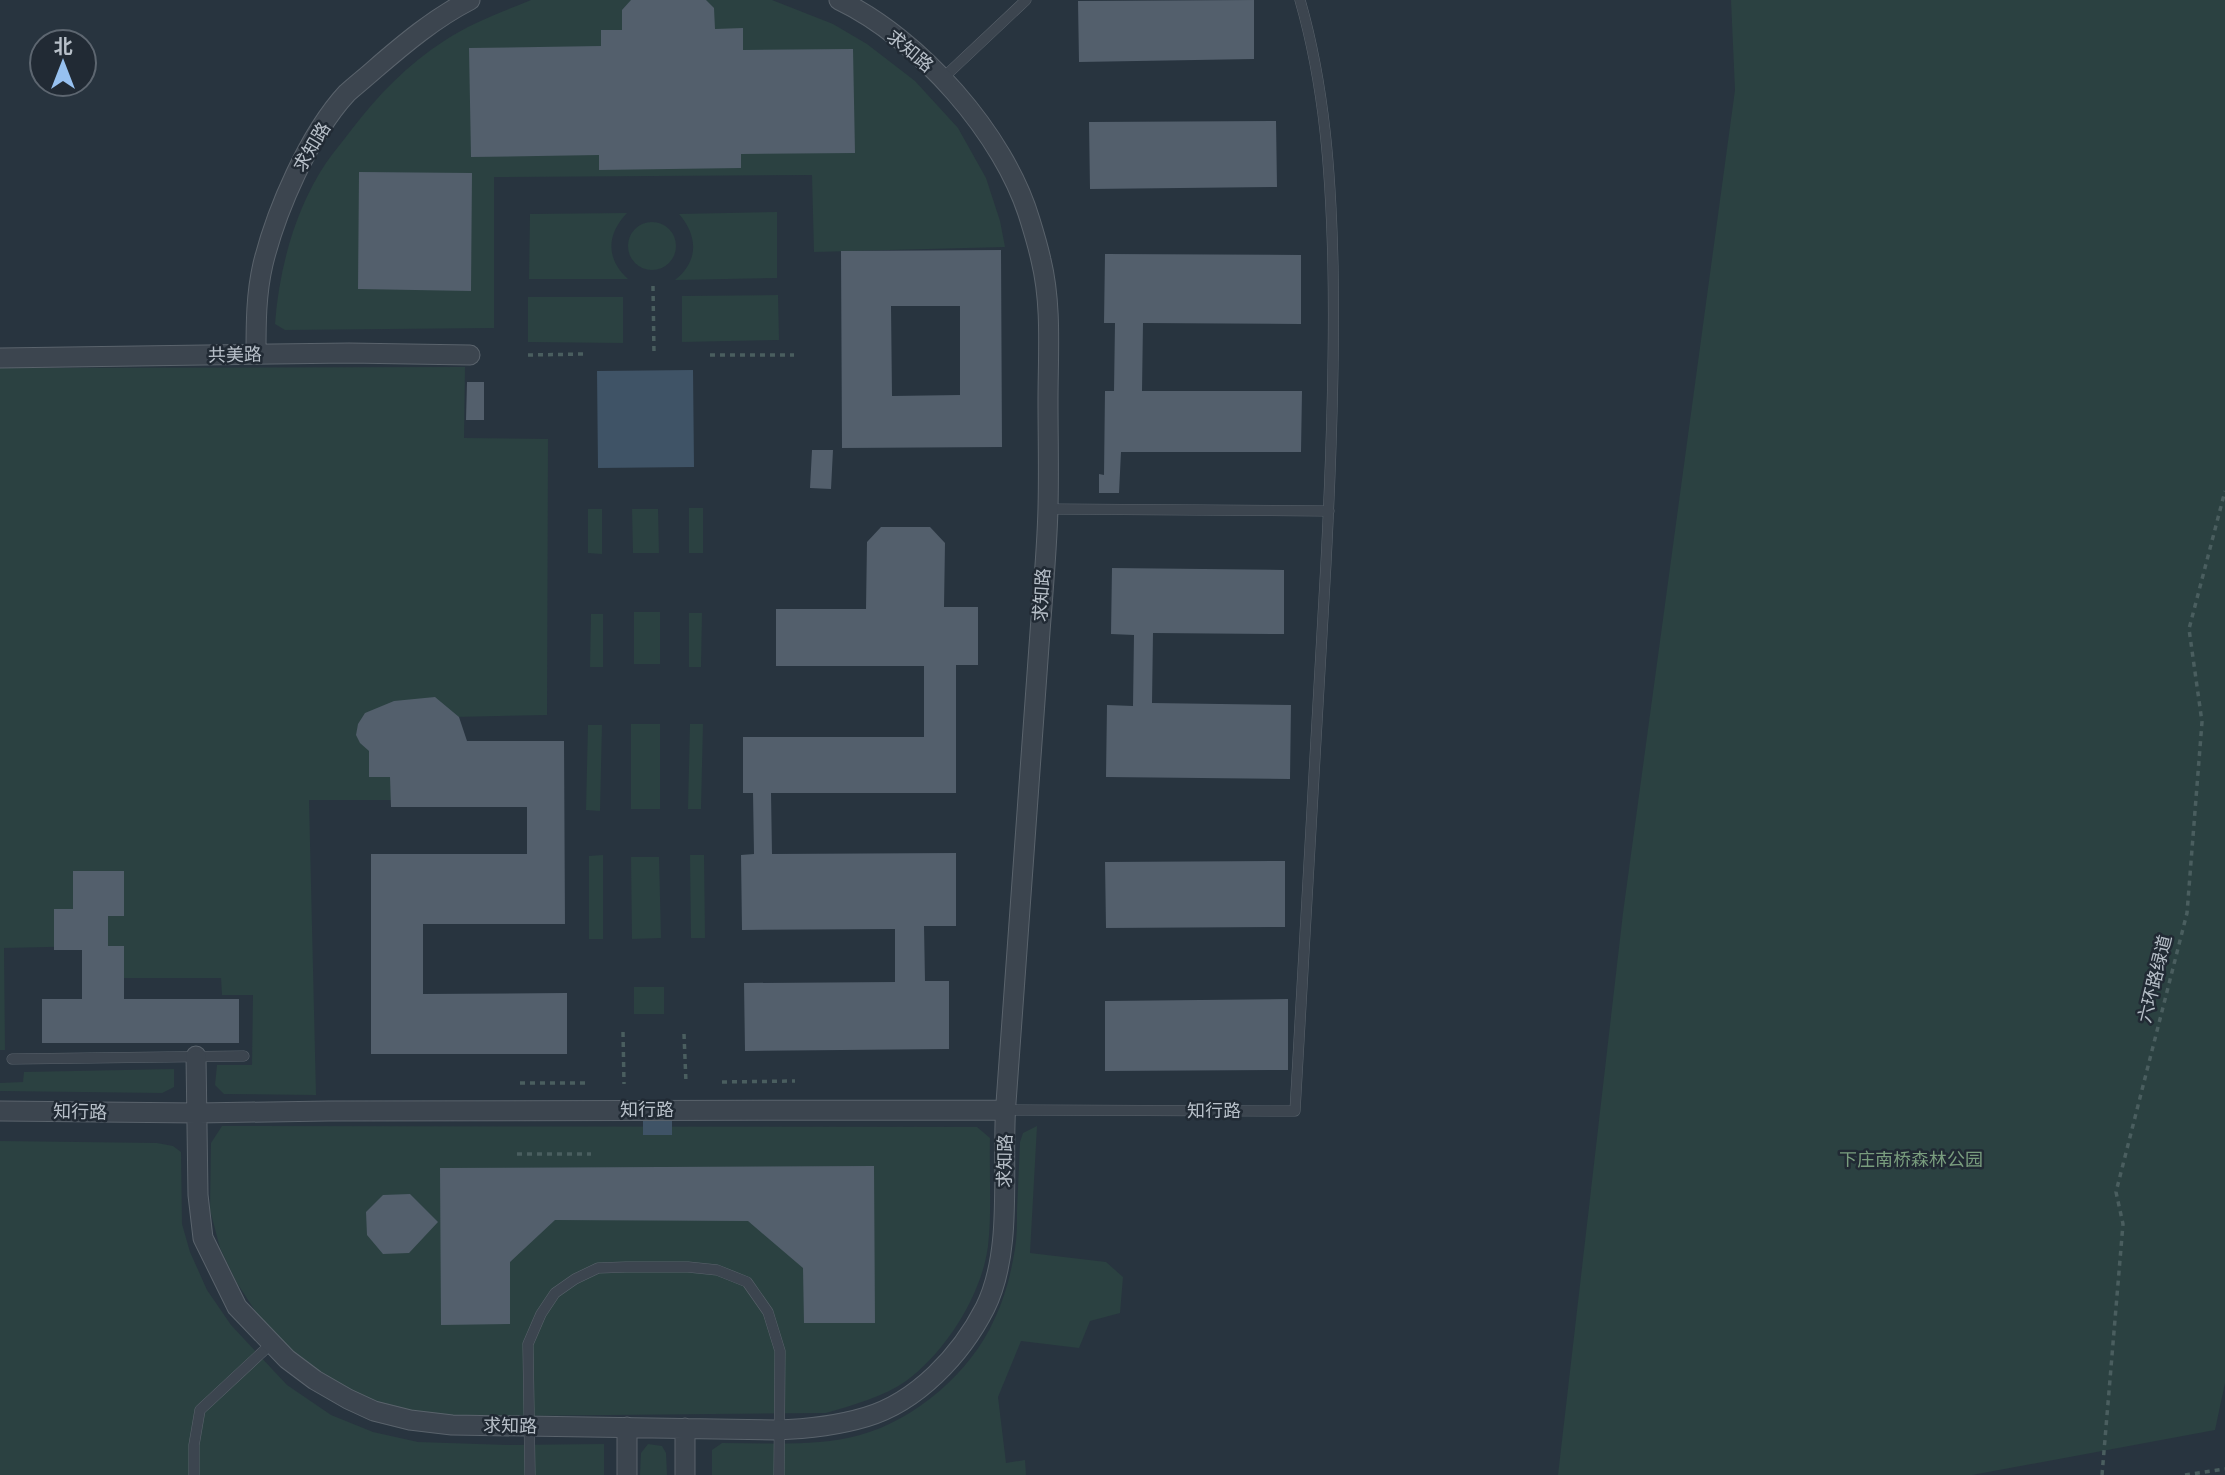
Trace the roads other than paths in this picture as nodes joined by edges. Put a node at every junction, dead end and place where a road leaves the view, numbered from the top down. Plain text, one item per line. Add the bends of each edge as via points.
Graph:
1 (470, 0) edge
2 (839, 0) edge
3 (1026, 0) edge
4 (1300, 0) edge
5 (942, 79) junction
6 (256, 354) junction
7 (470, 355) dead end
8 (0, 358) edge
9 (1048, 509) junction
10 (1329, 512) junction
11 (196, 1056) junction
12 (244, 1056) dead end
13 (12, 1059) dead end
14 (1005, 1110) junction
15 (0, 1111) edge
16 (198, 1113) junction
17 (272, 1343) junction
18 (529, 1426) junction
19 (627, 1427) junction
20 (685, 1428) junction
21 (780, 1430) junction
22 (194, 1475) edge
23 (530, 1475) edge
24 (627, 1475) edge
25 (685, 1475) edge
26 (779, 1475) edge

1 - 6 street, 求知路 via 447,12 347,94 314,140 295,176 263,265
2 - 5 street, 求知路 via 913,50
3 - 5 lane
4 - 10 lane via 1326,131 1332,217 1335,349
5 - 9 street, 求知路 via 1009,166 1042,263 1047,314
6 - 7 street, 共美路
6 - 8 street, 共美路
9 - 10 lane
9 - 14 street, 求知路
10 - 14 lane, 知行路 via 1295,1111
11 - 12 lane
11 - 13 lane
11 - 16 street, 求知路
14 - 16 street, 知行路
14 - 21 street, 求知路 via 998,1267 987,1304 967,1339 938,1372 903,1400 870,1416 824,1427
15 - 16 street, 知行路
16 - 17 street, 求知路 via 203,1238 237,1307
17 - 18 street, 求知路 via 315,1380 374,1411 452,1425
17 - 22 lane via 200,1410
18 - 19 street, 求知路
18 - 21 lane via 528,1343 555,1293 598,1268 688,1267 717,1270 747,1282 768,1312 780,1351
18 - 23 lane
19 - 20 street, 求知路
19 - 24 street
20 - 21 street, 求知路
20 - 25 street
21 - 26 lane

